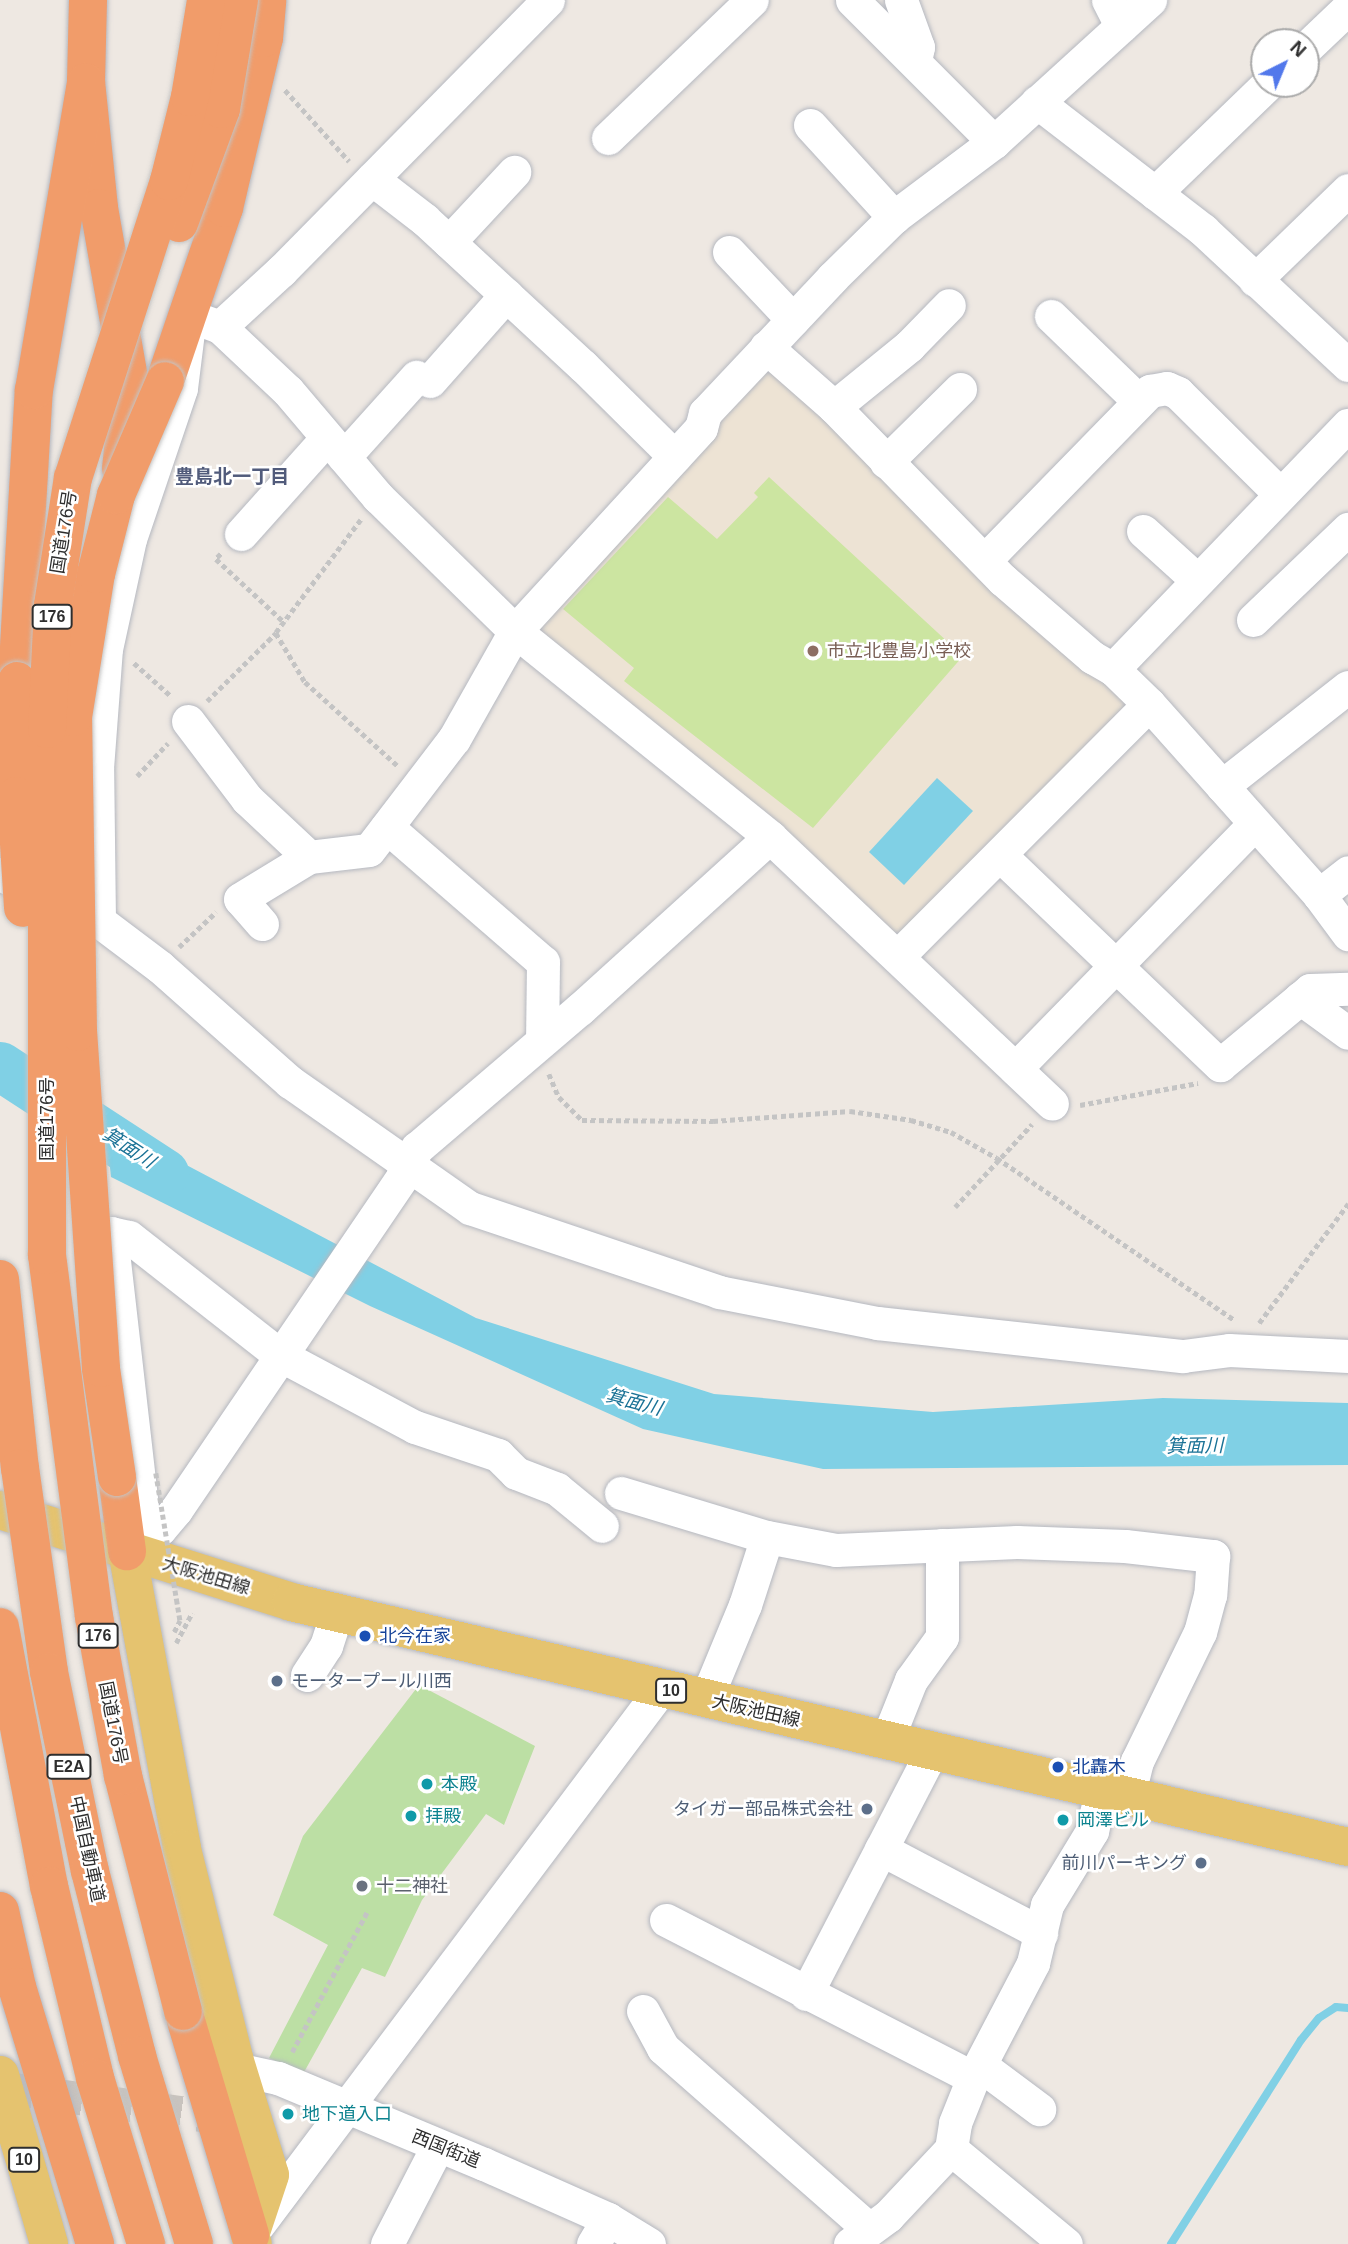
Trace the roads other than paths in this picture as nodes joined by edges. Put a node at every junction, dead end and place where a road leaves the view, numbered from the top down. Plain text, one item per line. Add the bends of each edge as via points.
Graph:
1 (88, 0) edge
2 (206, 0) edge
3 (239, 0) edge
4 (267, 0) edge
5 (548, 0) edge
6 (752, 0) edge
7 (852, 0) edge
8 (901, 0) edge
9 (1150, 0) edge
10 (1348, 8) edge
11 (1114, 13) edge
12 (1320, 35) edge
13 (915, 61) junction
14 (86, 82) junction
15 (1253, 98) edge
16 (1037, 102) junction
17 (810, 125) dead end
18 (608, 138) dead end
19 (994, 142) junction
20 (514, 172) dead end
21 (370, 181) junction
22 (1348, 190) edge
23 (1155, 193) junction
24 (894, 217) junction
25 (449, 242) junction
26 (729, 252) dead end
27 (1255, 279) junction
28 (506, 295) junction
29 (949, 305) dead end
30 (1051, 316) dead end
31 (793, 320) junction
32 (205, 321) junction
33 (766, 348) junction
34 (1348, 365) edge
35 (147, 382) junction
36 (960, 389) dead end
37 (1138, 400) junction
38 (834, 407) junction
39 (92, 414) junction
40 (1341, 446) edge
41 (335, 448) junction
42 (675, 457) junction
43 (886, 462) junction
44 (1279, 493) junction
45 (1348, 529) edge
46 (1143, 530) dead end
47 (242, 534) road end
48 (986, 559) junction
49 (1197, 580) junction
50 (1253, 620) dead end
51 (515, 631) junction
52 (1113, 668) junction
53 (1348, 687) edge
54 (1149, 704) junction
55 (188, 721) road end
56 (1222, 786) junction
57 (1254, 824) junction
58 (387, 827) junction
59 (770, 837) junction
60 (1002, 856) junction
61 (309, 857) junction
62 (1348, 872) edge
63 (0, 874) edge
64 (1319, 895) junction
65 (99, 921) junction
66 (262, 924) dead end
67 (1348, 934) edge
68 (899, 955) junction
69 (1115, 965) junction
70 (1348, 989) edge
71 (1300, 998) junction
72 (1348, 1034) edge
73 (539, 1042) junction
74 (1016, 1068) junction
75 (1052, 1104) dead end
76 (409, 1162) junction
77 (47, 1255) junction
78 (0, 1279) edge
79 (278, 1354) junction
80 (1348, 1356) edge
81 (136, 1475) junction
82 (621, 1493) dead end
83 (184, 1497) junction
84 (0, 1510) edge
85 (603, 1526) dead end
86 (767, 1538) junction
87 (942, 1545) junction
88 (127, 1551) junction
89 (337, 1613) junction
90 (0, 1627) edge
91 (307, 1675) dead end
92 (661, 1689) junction
93 (706, 1699) junction
94 (887, 1740) junction
95 (932, 1751) junction
96 (1114, 1794) junction
97 (1348, 1847) edge
98 (881, 1849) junction
99 (0, 1910) edge
100 (666, 1920) dead end
101 (1041, 1933) junction
102 (806, 1994) junction
103 (643, 2011) dead end
104 (237, 2069) junction
105 (977, 2071) junction
106 (0, 2075) edge
107 (349, 2109) junction
108 (1039, 2109) dead end
109 (438, 2147) junction
110 (951, 2148) junction
111 (601, 2231) edge
112 (858, 2235) edge
113 (250, 2242) edge
114 (49, 2244) edge
115 (95, 2244) edge
116 (146, 2244) edge
117 (194, 2244) edge
118 (387, 2244) edge
119 (649, 2244) edge
120 (1066, 2244) edge

1 - 14 highway
2 - 39 highway, 国道176号 / 176, bridge via 190,97 169,181
3 - 39 highway, bridge via 221,109 193,191
4 - 32 highway via 264,38 224,208
5 - 21 street
6 - 18 street
7 - 13 street
8 - 13 street via 918,47
9 - 11 street
10 - 12 street
11 - 16 street
13 - 19 street
14 - 35 highway via 99,208
14 - 77 highway, bridge via 34,390 17,681 16,810
15 - 23 street
16 - 19 street
16 - 23 street
17 - 24 street
19 - 24 street
20 - 25 street
21 - 25 street
21 - 32 street
22 - 27 street
23 - 27 street
24 - 31 street
25 - 28 street
26 - 31 street
27 - 34 street
28 - 41 street via 423,379
28 - 42 street
29 - 38 street via 909,346
30 - 37 street
31 - 33 street
32 - 35 highway
32 - 41 street via 288,391
32 - 65 street via 130,539 106,649 97,768
33 - 38 street
33 - 42 street via 705,412 701,428
35 - 81 highway, bridge via 82,648 72,793 87,1198 101,1368
36 - 43 street
37 - 44 street via 1150,391 1167,388 1178,393
37 - 48 street
38 - 43 street
39 - 77 highway, 国道176号 / 176, bridge via 74,478 53,605 47,729
40 - 44 street
41 - 47 street
41 - 51 street via 378,497
42 - 51 street
43 - 48 street
44 - 49 street
45 - 50 street
46 - 49 street
48 - 52 street via 1091,657
49 - 52 street
51 - 58 street via 454,739
51 - 59 street
52 - 54 street
53 - 56 street
54 - 56 street
54 - 60 street
55 - 61 street via 247,799
56 - 57 street
57 - 64 street
57 - 69 street
58 - 61 street via 369,850
58 - 73 street via 543,962
59 - 68 street
59 - 73 street
60 - 68 street
60 - 69 street
61 - 66 street via 240,899
62 - 64 street
63 - 65 street
64 - 67 street
65 - 76 street via 160,967 290,1082
68 - 74 street
69 - 71 street via 1220,1065
69 - 74 street
70 - 71 street via 1310,990
71 - 72 street
73 - 76 street via 417,1148
74 - 75 street
76 - 79 street
76 - 80 street via 470,1208 719,1292 877,1323 1183,1356 1229,1350
77 - 113 highway, 国道176号 / 176, bridge via 94,1617 123,1776 183,2011
78 - 117 highway, 中国自動車道 / E2A, bridge via 20,1468 52,1685 90,1871 137,2056
79 - 81 street via 129,1237 111,1233
79 - 83 street
79 - 85 street via 415,1427 498,1455 516,1473 557,1489
81 - 83 street via 157,1497
81 - 88 highway
82 - 86 street
83 - 88 street via 160,1529
84 - 88 main road, 大阪池田線 / 10
86 - 87 street via 836,1550
86 - 93 street via 746,1605
87 - 94 street via 942,1637 911,1680
87 - 96 street via 1114,1545 1213,1556 1210,1595 1200,1632 1137,1761
88 - 89 main road, 大阪池田線 / 10
88 - 104 main road via 182,1849
89 - 91 street via 326,1646
89 - 92 main road, 大阪池田線 / 10
90 - 116 highway, E2A, bridge via 49,1885 95,2078
92 - 93 main road, 大阪池田線 / 10
92 - 107 street
93 - 94 main road, 大阪池田線 / 10
94 - 95 main road, 大阪池田線 / 10
95 - 96 main road, 大阪池田線 / 10
95 - 98 street
96 - 97 main road, 大阪池田線 / 10
96 - 101 street via 1047,1905
98 - 101 street
98 - 102 street
99 - 115 highway via 17,1987
100 - 102 street
101 - 105 street via 1033,1963
102 - 105 street
103 - 112 street via 663,2048
104 - 107 street, 西国街道 via 278,2078
104 - 113 main road via 270,2175
105 - 108 street
105 - 110 street via 955,2123
106 - 114 main road, 10
107 - 109 street, 西国街道
107 - 113 street
109 - 111 street, 西国街道
109 - 118 street
110 - 112 street via 888,2216
110 - 120 street
111 - 119 street, 西国街道

